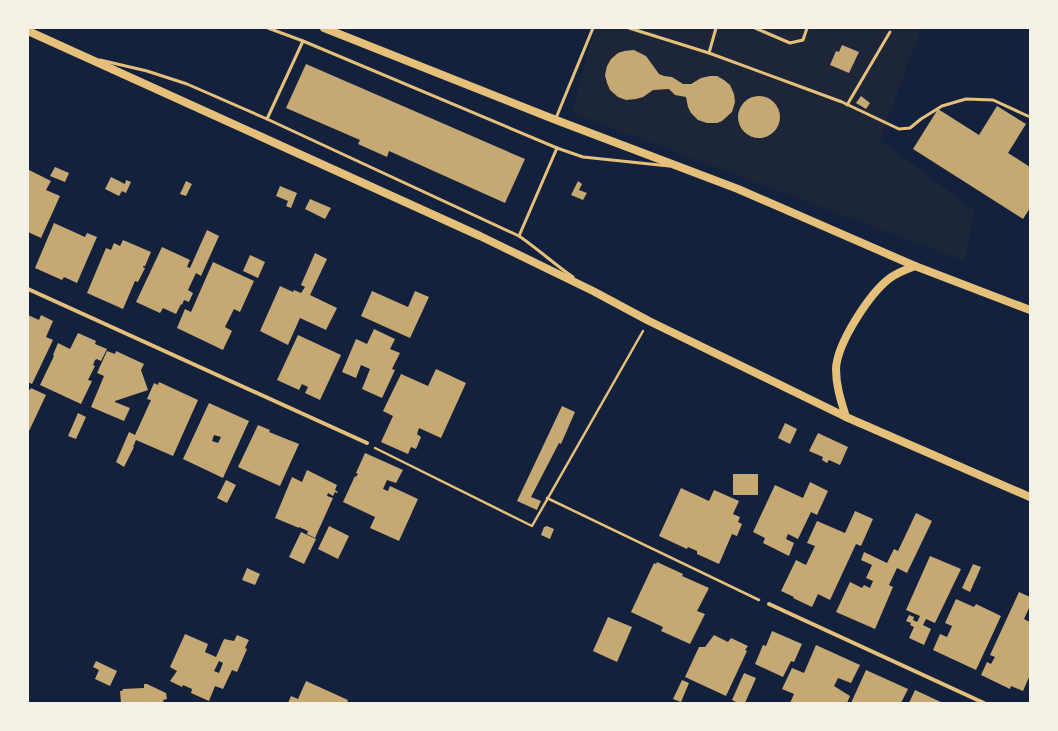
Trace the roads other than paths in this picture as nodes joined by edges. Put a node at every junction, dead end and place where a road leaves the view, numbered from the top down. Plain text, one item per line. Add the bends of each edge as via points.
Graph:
1 (268, 28) edge
2 (324, 28) edge
3 (593, 28) edge
4 (629, 28) edge
5 (716, 28) edge
6 (755, 28) edge
7 (807, 28) edge
8 (28, 31) edge
9 (890, 32) dead end
10 (303, 41) junction
11 (709, 54) junction
12 (90, 58) junction
13 (847, 105) junction
14 (1030, 117) edge
15 (267, 119) junction
16 (556, 120) junction
17 (557, 148) junction
18 (681, 168) junction
19 (519, 236) junction
20 (916, 266) junction
21 (28, 289) edge
22 (593, 291) junction
23 (1030, 310) edge
24 (846, 417) junction
25 (367, 443) road end
26 (1030, 497) edge
27 (768, 604) road end
28 (984, 703) edge

1 - 10 lane
2 - 16 main road
3 - 16 lane
4 - 11 lane
5 - 11 lane
6 - 7 lane via 790,43 803,40
8 - 12 main road
9 - 13 lane
10 - 15 lane
10 - 17 lane
11 - 13 lane
12 - 15 lane via 168,77
12 - 22 main road via 480,236
13 - 14 lane via 899,129 910,128 942,106 966,99 993,100
15 - 19 lane
16 - 18 main road
17 - 18 lane via 583,157
17 - 19 lane
18 - 20 main road via 738,189
19 - 22 lane via 554,265
20 - 23 main road
20 - 24 main road via 891,277 876,290 860,312 841,350 836,367 837,382
21 - 25 street
22 - 24 main road
24 - 26 main road
27 - 28 street

